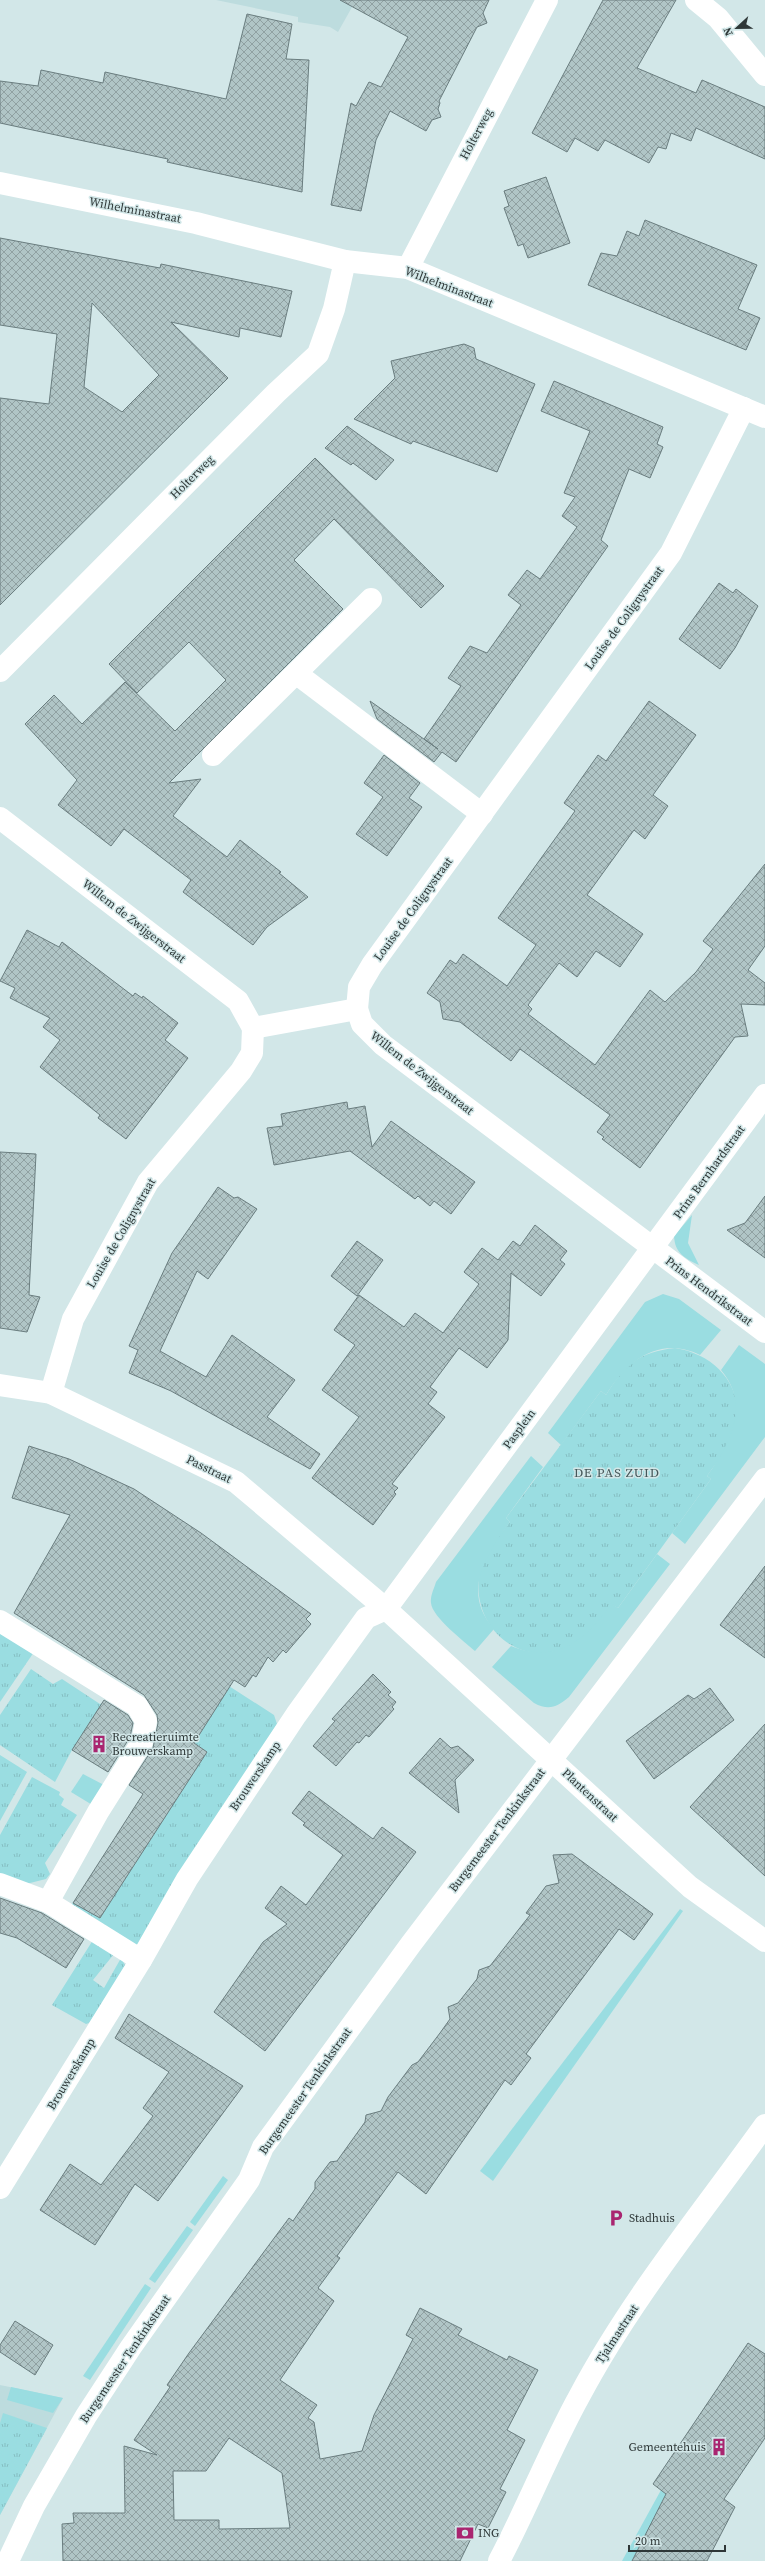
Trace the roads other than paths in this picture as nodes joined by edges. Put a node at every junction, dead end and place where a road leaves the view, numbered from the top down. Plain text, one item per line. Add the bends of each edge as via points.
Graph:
1 (547, 0) edge
2 (696, 0) edge
3 (765, 75) edge
4 (0, 183) edge
5 (345, 261) junction
6 (408, 268) junction
7 (744, 408) junction
8 (765, 417) edge
9 (371, 599) dead end
10 (0, 671) edge
11 (297, 674) junction
12 (212, 755) dead end
13 (482, 814) junction
14 (0, 818) edge
15 (357, 1010) junction
16 (253, 1028) junction
17 (765, 1095) edge
18 (652, 1249) junction
19 (765, 1332) edge
20 (0, 1385) edge
21 (51, 1393) junction
22 (765, 1479) edge
23 (386, 1609) junction
24 (0, 1621) edge
25 (552, 1759) junction
26 (0, 1884) edge
27 (48, 1902) junction
28 (765, 1941) edge
29 (141, 1960) junction
30 (765, 2124) edge
31 (0, 2188) edge
32 (8, 2561) edge
33 (499, 2561) edge

1 - 6 street, Holterweg
2 - 3 street via 718,18
4 - 5 street, Wilhelminastraat via 196,222
5 - 6 street, Wilhelminastraat
5 - 10 street, Holterweg via 334,309 318,354 276,392
6 - 7 street, Wilhelminastraat
7 - 8 street, Wilhelminastraat
7 - 13 street, Louise de Colignystraat via 671,553
9 - 11 street
11 - 12 street
11 - 13 street
13 - 15 street, Louise de Colignystraat via 372,965 359,988
14 - 16 street, Willem de Zwijgerstraat via 238,1001
15 - 16 street
15 - 18 street, Willem de Zwijgerstraat via 362,1024 383,1045
16 - 21 street, Louise de Colignystraat via 252,1053 241,1071 144,1189 73,1319
17 - 18 street, Prins Bernhardstraat
18 - 19 street, Prins Hendrikstraat
18 - 23 street, Pasplein
20 - 21 street, Passtraat
21 - 23 street, Passtraat via 236,1482
22 - 25 street
23 - 25 street, Plantenstraat
23 - 29 street, Brouwerskamp via 366,1618 296,1715 187,1879
24 - 27 street via 136,1706 146,1721 142,1742 98,1812
25 - 28 street, Plantenstraat via 690,1887
25 - 32 street, Burgemeester Tenkinkstraat via 411,1944 263,2147 249,2180 131,2347 86,2416 34,2506
26 - 27 street
27 - 29 street
29 - 31 street, Brouwerskamp
30 - 33 street, Tjalmastraat via 644,2293 602,2357 580,2395

